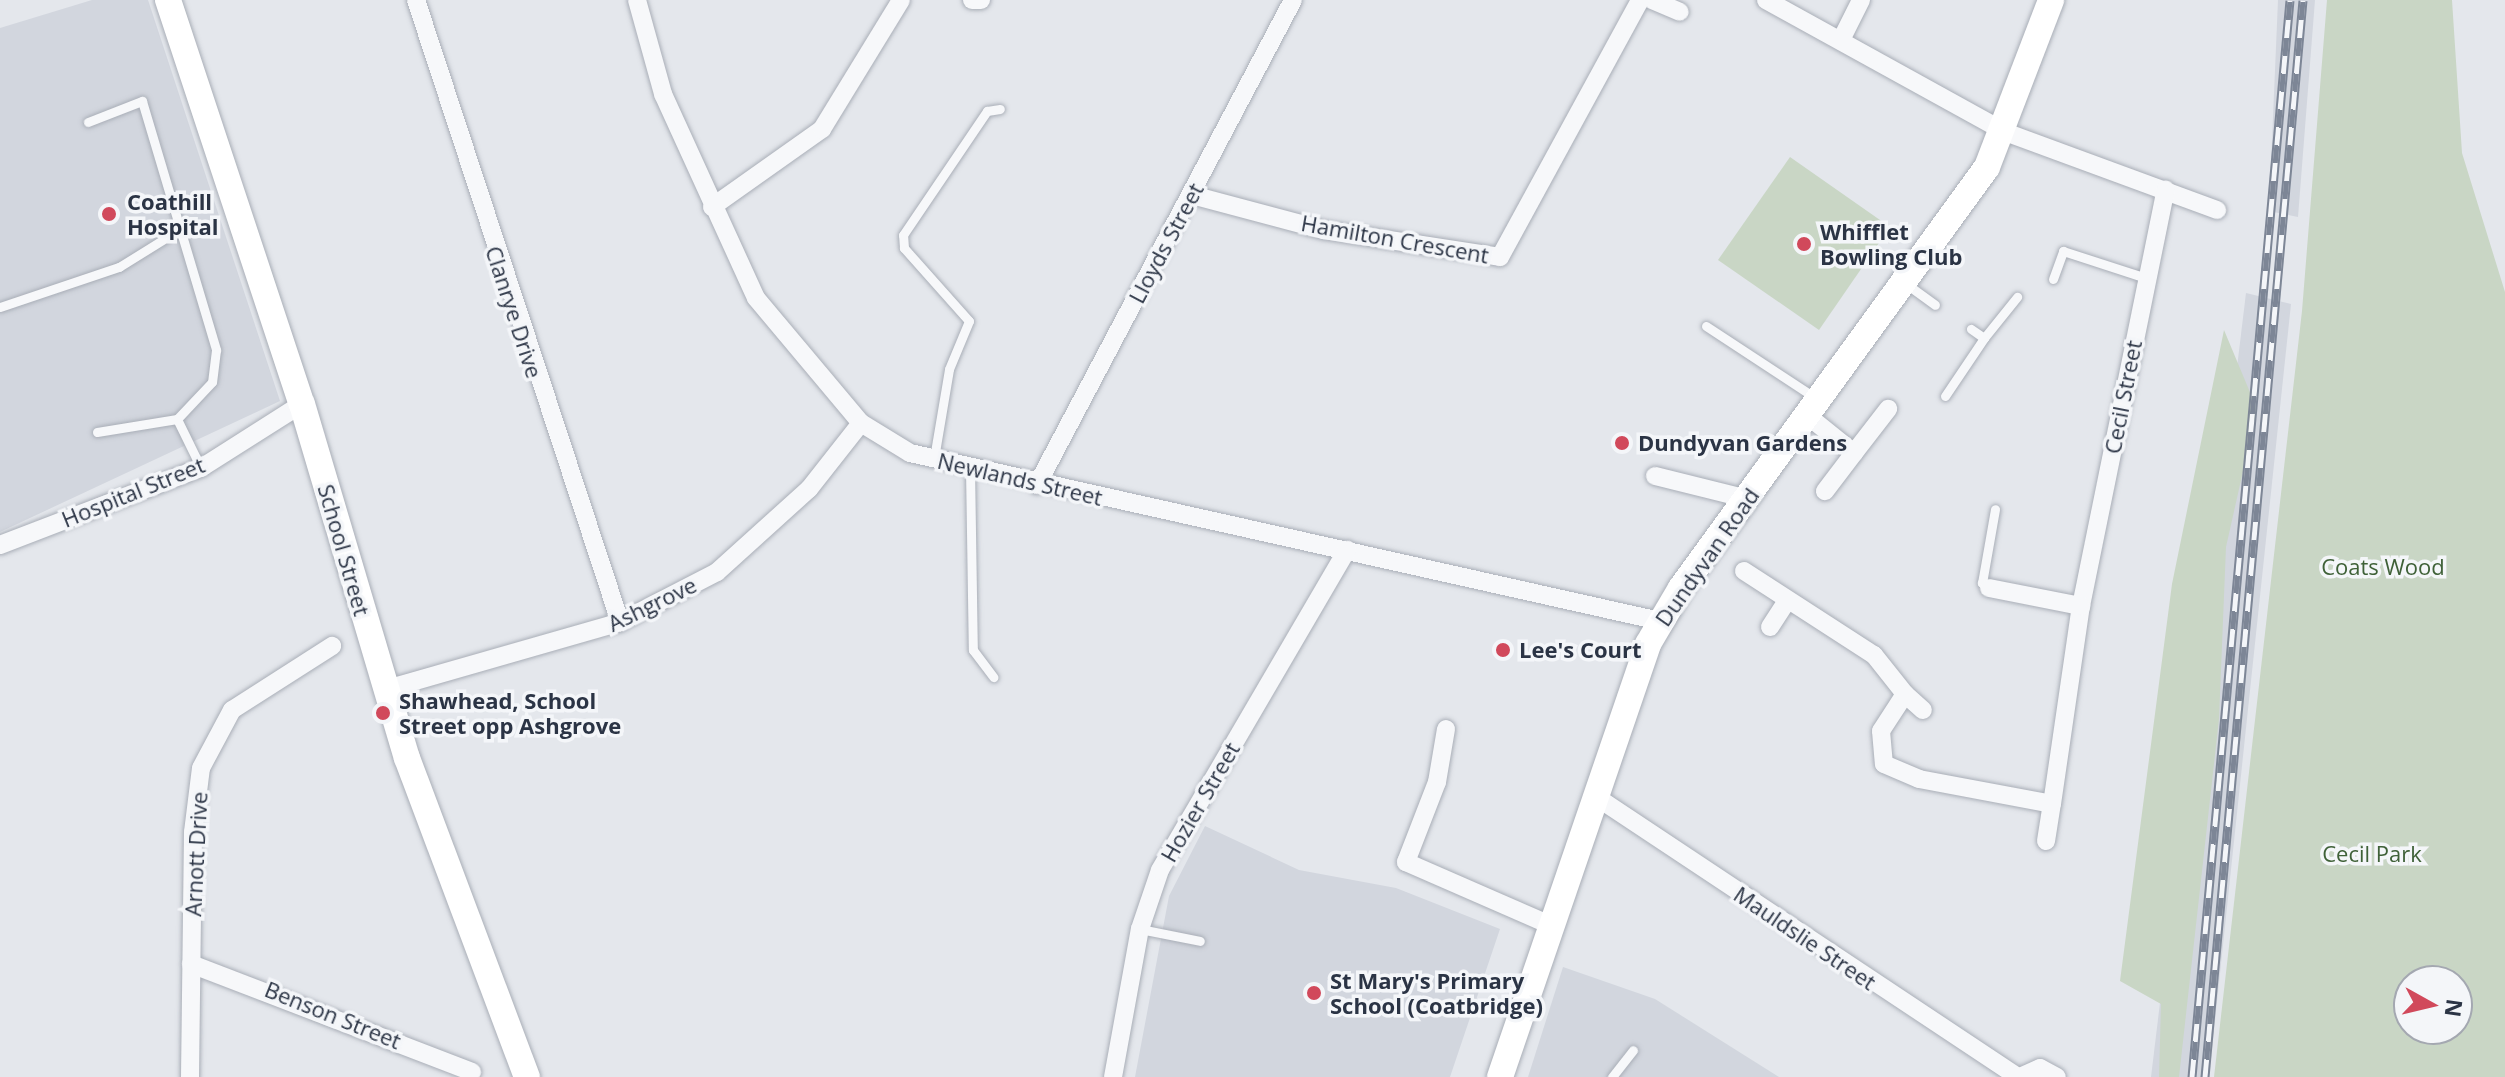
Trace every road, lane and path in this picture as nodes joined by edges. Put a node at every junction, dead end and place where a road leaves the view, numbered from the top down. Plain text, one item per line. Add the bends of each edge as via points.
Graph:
1 (416, 0) edge
2 (637, 0) edge
3 (901, 0) edge
4 (972, 0) edge
5 (981, 0) edge
6 (1293, 0) edge
7 (1640, 0) edge
8 (1652, 0) edge
9 (1766, 0) edge
10 (1861, 0) edge
11 (2051, 0) edge
12 (172, 9) edge
13 (1680, 12) dead end
14 (1841, 40) junction
15 (1000, 109) dead end
16 (88, 122) dead end
17 (2005, 132) junction
18 (2166, 190) junction
19 (1192, 195) junction
20 (712, 207) junction
21 (2217, 210) dead end
22 (180, 229) junction
23 (2146, 278) junction
24 (2053, 279) dead end
25 (1903, 281) junction
26 (2017, 297) dead end
27 (1935, 305) dead end
28 (0, 307) edge
29 (1706, 326) dead end
30 (1971, 329) dead end
31 (1984, 338) junction
32 (1945, 396) dead end
33 (302, 404) junction
34 (1814, 408) junction
35 (1888, 409) dead end
36 (177, 419) junction
37 (861, 423) junction
38 (97, 432) dead end
39 (1854, 453) junction
40 (934, 459) junction
41 (201, 468) junction
42 (970, 468) junction
43 (1655, 476) dead end
44 (1037, 485) junction
45 (1825, 491) dead end
46 (1748, 499) junction
47 (1995, 509) dead end
48 (0, 545) edge
49 (1347, 550) junction
50 (1744, 571) dead end
51 (1989, 588) joint
52 (1787, 601) junction
53 (2081, 606) junction
54 (1660, 621) junction
55 (620, 622) junction
56 (1770, 627) dead end
57 (332, 646) dead end
58 (993, 677) dead end
59 (387, 689) junction
60 (1905, 694) junction
61 (1923, 710) dead end
62 (1446, 729) dead end
63 (1595, 796) junction
64 (2052, 804) junction
65 (2046, 841) dead end
66 (1550, 925) junction
67 (1140, 929) junction
68 (1200, 941) dead end
69 (191, 964) junction
70 (1633, 1050) dead end
71 (472, 1072) dead end
72 (190, 1077) edge
73 (527, 1077) edge
74 (1113, 1077) edge
75 (1500, 1077) edge
76 (1612, 1077) edge
77 (2019, 1077) edge
78 (2057, 1077) edge

1 - 55 street, Clanrye Drive
2 - 20 street, Newlands Street via 663,94
3 - 20 street via 822,129
4 - 5 street
6 - 19 street, Lloyds Street
7 - 19 street, Hamilton Crescent via 1500,257 1324,230
8 - 13 street
9 - 14 street
10 - 14 street
11 - 17 main road, Dundyvan Road
12 - 33 main road, School Street
14 - 17 street
15 - 40 lane via 987,111 903,235 904,248 969,321 949,369
16 - 22 lane via 142,101
17 - 18 street
17 - 25 main road, Dundyvan Road
18 - 21 street
18 - 23 street, Cecil Street
19 - 44 street, Lloyds Street
20 - 37 street, Newlands Street via 756,298
22 - 28 lane via 119,267
22 - 36 lane via 216,350 212,382
23 - 24 lane via 2063,251
23 - 53 street, Cecil Street
25 - 27 lane
25 - 34 main road, Dundyvan Road
26 - 31 lane
29 - 34 lane
30 - 31 lane
31 - 32 lane
33 - 41 street, Hospital Street
33 - 59 main road, School Street
34 - 39 street
34 - 46 main road, Dundyvan Road
35 - 39 street
36 - 38 lane
36 - 41 lane
37 - 40 street, Newlands Street
37 - 55 street, Ashgrove via 809,489 717,572
39 - 45 street
40 - 42 street, Newlands Street
41 - 48 street, Hospital Street
42 - 44 street, Newlands Street
42 - 58 lane via 973,650
43 - 46 street
44 - 49 street, Newlands Street
46 - 54 main road, Dundyvan Road
47 - 51 lane via 1982,583
49 - 54 street, Newlands Street
49 - 67 street, Hozier Street via 1160,870
50 - 52 street
51 - 53 street
52 - 56 street
52 - 60 street via 1874,655
53 - 64 street, Cecil Street
54 - 63 main road, Dundyvan Road
55 - 59 street, Ashgrove
57 - 69 street, Arnott Drive via 251,692 210,742 193,832
59 - 73 main road, School Street
60 - 61 street
60 - 64 street via 1881,731 1884,764 1919,779
62 - 66 street via 1437,782 1406,862
63 - 66 main road, Dundyvan Road
63 - 77 street, Mauldslie Street
64 - 65 street, Cecil Street
66 - 75 main road, Dundyvan Road
67 - 68 lane
67 - 74 street, Hozier Street
69 - 71 street, Benson Street
69 - 72 street, Arnott Drive
70 - 76 lane
77 - 78 street, Mauldslie Street via 2040,1068

